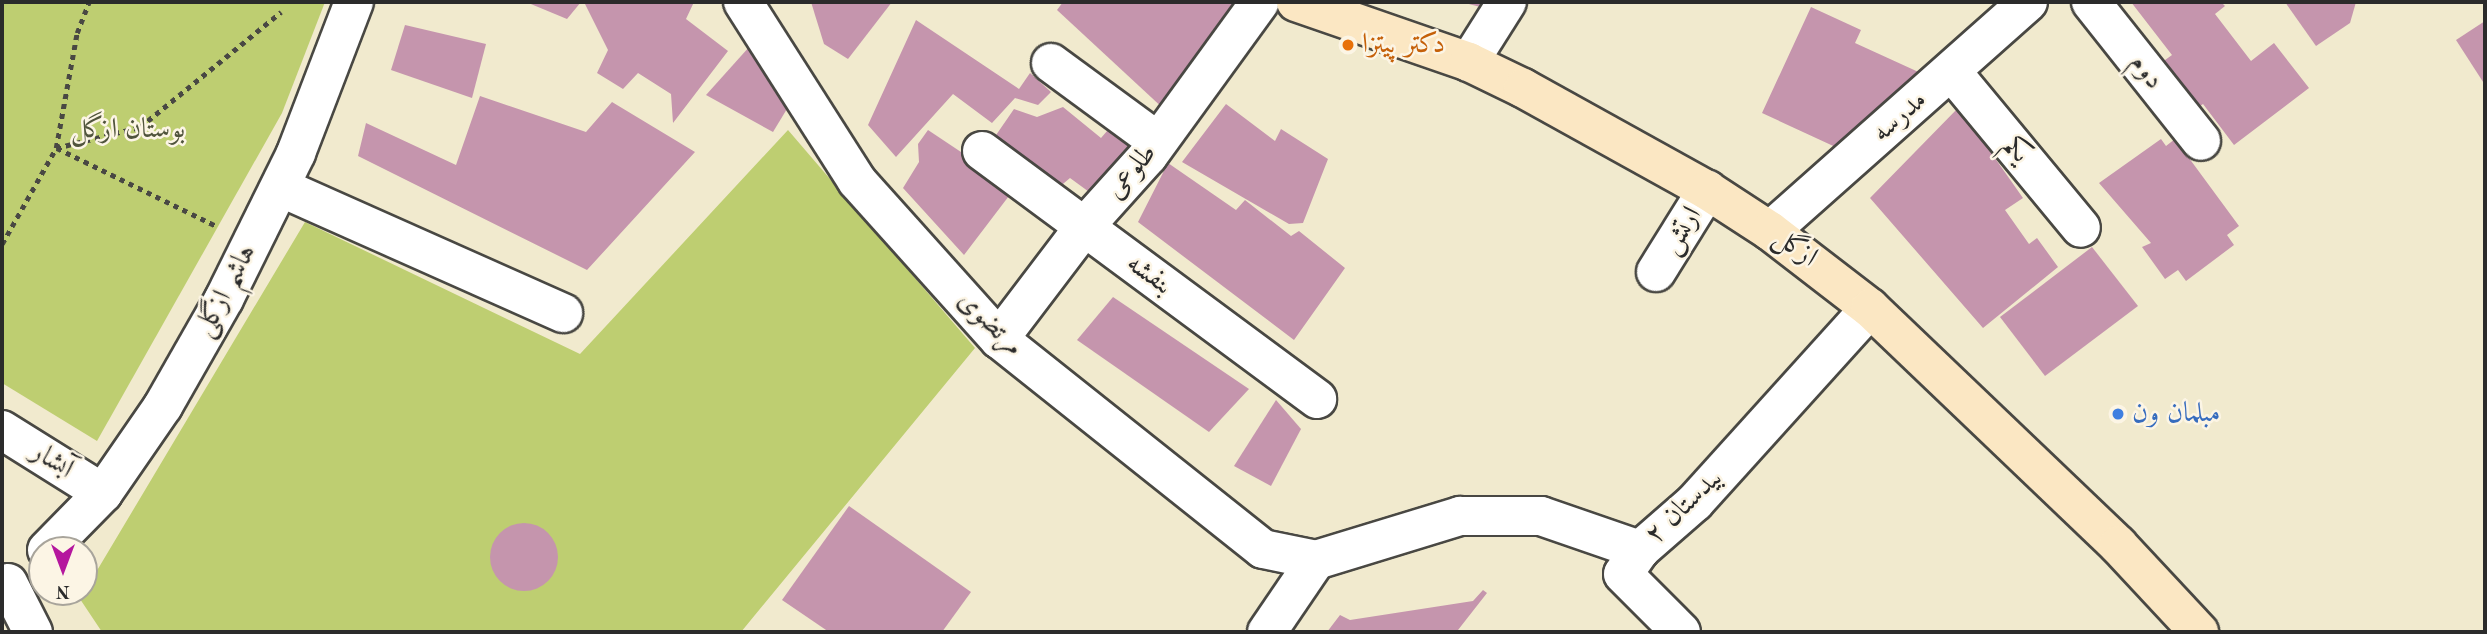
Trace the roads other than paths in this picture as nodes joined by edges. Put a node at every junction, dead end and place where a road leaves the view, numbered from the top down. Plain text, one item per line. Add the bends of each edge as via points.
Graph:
1 (354, 2) edge
2 (743, 2) edge
3 (1261, 2) edge
4 (1296, 2) edge
5 (1507, 2) edge
6 (2028, 2) edge
7 (2091, 2) edge
8 (1469, 62) junction
9 (1051, 63) dead end
10 (1952, 72) junction
11 (1157, 141) junction
12 (2201, 141) dead end
13 (982, 151) dead end
14 (280, 187) junction
15 (1707, 190) junction
16 (1084, 228) junction
17 (2081, 228) dead end
18 (1770, 231) junction
19 (1656, 272) dead end
20 (1870, 308) junction
21 (563, 313) dead end
22 (999, 339) junction
23 (1317, 399) dead end
24 (2, 430) edge
25 (103, 493) junction
26 (61, 536) edge
27 (1640, 550) junction
28 (1316, 560) junction
29 (28, 566) edge
30 (5, 587) edge
31 (2185, 626) edge
32 (33, 632) edge
33 (1268, 632) edge
34 (1681, 632) edge

1 - 14 street, هاشم ازگلی
2 - 22 street, مرتضوی via 857,181
3 - 11 street, طلوعی
4 - 8 main road, ازگل
5 - 8 street
6 - 10 street, مدرسه
7 - 12 street, دوم
8 - 15 main road, ازگل
9 - 11 street
10 - 17 street, یکم
10 - 18 street, مدرسه
11 - 16 street, طلوعی
13 - 16 street, بنفشه
14 - 21 street
14 - 25 street, هاشم ازگلی via 163,406
15 - 18 main road, ازگل
15 - 19 street, ارتش
16 - 22 street, طلوعی
16 - 23 street, بنفشه
18 - 20 main road, ازگل
20 - 27 street, بیدستان ۲ via 1695,502
20 - 31 main road, ازگل
22 - 28 street, مرتضوی via 1263,548
24 - 25 street, آبشار
25 - 26 street, هاشم ازگلی
27 - 28 street, بیدستان ۲ via 1541,516 1460,516
27 - 34 street via 1623,573
28 - 33 street
29 - 30 street
30 - 32 street

